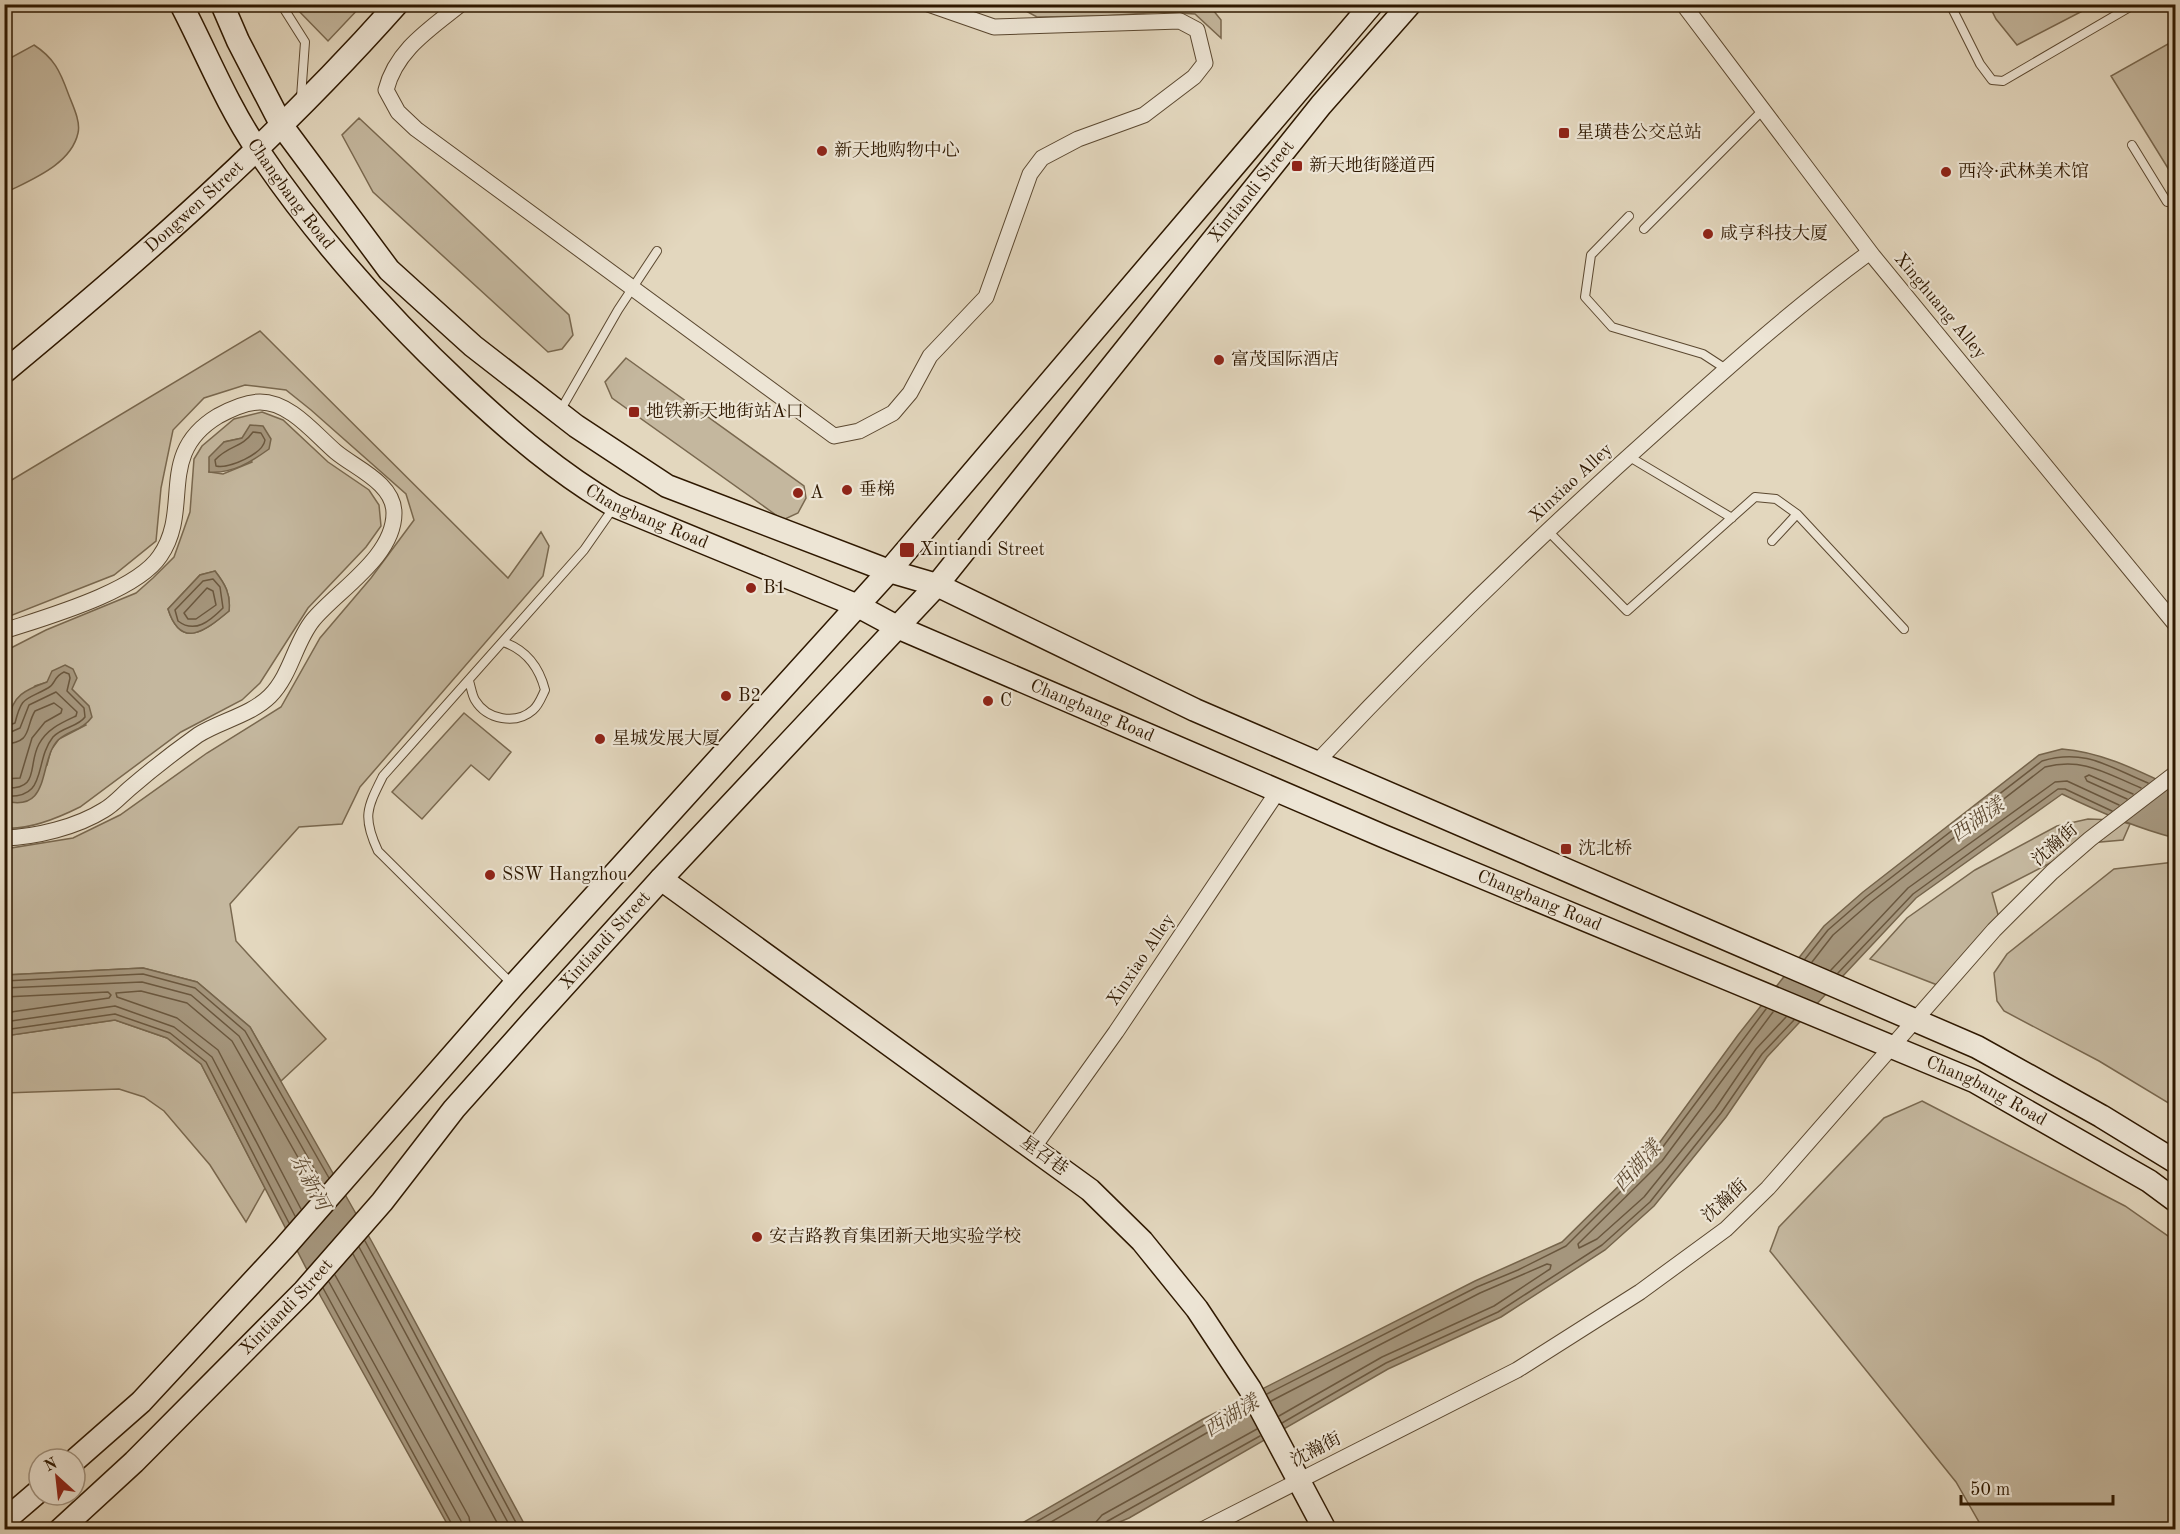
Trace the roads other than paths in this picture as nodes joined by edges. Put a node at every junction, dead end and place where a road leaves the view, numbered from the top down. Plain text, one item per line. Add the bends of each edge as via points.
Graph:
1 (181, 4) edge
2 (222, 4) edge
3 (280, 4) edge
4 (397, 4) edge
5 (461, 4) edge
6 (928, 4) edge
7 (1372, 4) edge
8 (1410, 4) edge
9 (1683, 4) edge
10 (1950, 4) edge
11 (2135, 4) edge
12 (300, 108) junction
13 (1762, 111) junction
14 (282, 126) junction
15 (2132, 145) dead end
16 (257, 149) junction
17 (2175, 202) edge
18 (1629, 216) dead end
19 (1644, 229) dead end
20 (657, 251) dead end
21 (1870, 252) junction
22 (633, 287) junction
23 (1726, 369) junction
24 (4, 372) edge
25 (559, 412) junction
26 (1628, 456) junction
27 (615, 506) junction
28 (1797, 514) junction
29 (1732, 518) junction
30 (1548, 531) junction
31 (1772, 541) dead end
32 (890, 571) junction
33 (937, 585) junction
34 (858, 606) junction
35 (2175, 625) edge
36 (897, 627) junction
37 (1904, 629) dead end
38 (4, 631) edge
39 (503, 642) junction
40 (469, 681) junction
41 (1317, 762) junction
42 (2175, 773) edge
43 (1278, 791) junction
44 (4, 837) edge
45 (661, 879) junction
46 (514, 985) junction
47 (1915, 1020) junction
48 (1893, 1047) junction
49 (1033, 1148) junction
50 (2175, 1162) edge
51 (2175, 1201) edge
52 (87, 1449) edge
53 (1298, 1481) junction
54 (27, 1501) edge
55 (4, 1521) edge
56 (60, 1530) edge
57 (1202, 1530) edge
58 (1325, 1530) edge

1 - 16 main road, Changbang Road
2 - 14 main road, Changbang Road
3 - 12 lane via 306,42
4 - 12 main road, Dongwen Street
5 - 22 street via 409,46 390,73 386,90 398,112
6 - 22 street via 994,27 1180,21 1197,30 1205,63 1194,77 1144,115 1078,139 1042,158 1030,174 986,297 930,356 910,393 893,413 859,431 834,436
7 - 32 main road, Xintiandi Street
8 - 33 main road, Xintiandi Street via 1321,105
9 - 13 street, Xinghuang Alley
10 - 11 lane via 1980,64 1992,80 2003,81
12 - 14 main road, Dongwen Street
13 - 19 lane
13 - 21 street, Xinghuang Alley
14 - 16 main road, Dongwen Street
14 - 25 main road, Changbang Road via 389,270 473,346
15 - 17 lane via 2167,202
16 - 24 main road, Dongwen Street via 122,275
16 - 27 main road, Changbang Road via 352,273 416,343 501,423
18 - 23 lane via 1591,255 1585,297 1612,327 1703,354
20 - 22 lane
21 - 23 street, Xinxiao Alley
21 - 35 street, Xinghuang Alley
22 - 25 lane
23 - 26 street, Xinxiao Alley
25 - 32 main road, Changbang Road via 667,486
26 - 29 lane
26 - 30 street, Xinxiao Alley
27 - 34 main road, Changbang Road
27 - 39 lane via 584,550
28 - 29 lane via 1776,499 1755,497
28 - 31 lane
28 - 37 lane
29 - 30 lane via 1627,611
30 - 41 street, Xinxiao Alley via 1411,662
32 - 33 main road, Changbang Road
32 - 34 main road, Xintiandi Street
33 - 36 main road, Xintiandi Street
33 - 41 main road, Changbang Road via 1194,710
34 - 36 main road, Changbang Road
34 - 46 main road, Xintiandi Street
36 - 43 main road, Changbang Road
36 - 45 main road, Xintiandi Street
38 - 44 street via 76,606 139,578 160,557 170,536 180,462 189,442 201,427 224,413 258,402 277,405 296,417 347,461 376,480 394,512 387,537 373,560 312,621 271,695 200,734 104,810 35,836
39 - 40 lane
39 - 40 lane via 520,648 541,674 546,690 535,709 520,718 488,713 475,700
40 - 46 lane via 383,776 367,808 367,829 389,864
41 - 47 main road, Changbang Road
42 - 47 street, 沈瀚街 via 2052,872 1994,930
43 - 48 main road, Changbang Road
43 - 49 street, Xinxiao Alley
45 - 49 main road, 星召巷
45 - 56 main road, Xintiandi Street via 454,1109 382,1202 304,1291 134,1462
46 - 52 main road, Xintiandi Street via 284,1248 141,1402
47 - 48 street, 沈瀚街
47 - 50 main road, Changbang Road via 1977,1047
48 - 51 main road, Changbang Road via 1974,1081 2149,1181
48 - 53 street, 沈瀚街 via 1768,1188 1726,1229 1640,1293 1517,1370
49 - 53 main road, 星召巷 via 1090,1190 1142,1241 1197,1310 1250,1389
53 - 57 street, 沈瀚街
53 - 58 main road, 星召巷
54 - 55 main road

